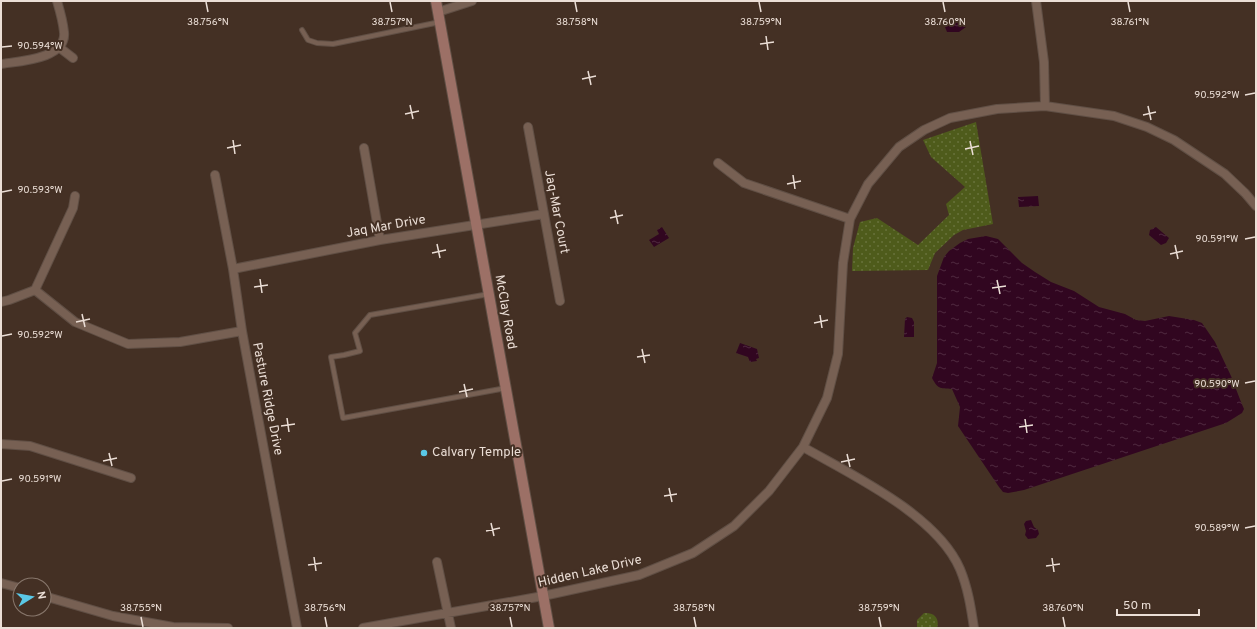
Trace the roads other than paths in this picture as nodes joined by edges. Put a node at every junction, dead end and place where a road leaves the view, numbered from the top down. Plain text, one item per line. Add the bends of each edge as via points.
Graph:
1 (58, 1) edge
2 (436, 1) edge
3 (472, 1) edge
4 (1036, 1) edge
5 (439, 17) junction
6 (302, 30) dead end
7 (60, 48) junction
8 (73, 58) dead end
9 (1, 64) edge
10 (1045, 106) junction
11 (528, 127) dead end
12 (364, 148) dead end
13 (718, 163) dead end
14 (215, 175) dead end
15 (75, 196) dead end
16 (1256, 206) edge
17 (544, 214) junction
18 (850, 219) junction
19 (476, 224) junction
20 (380, 240) junction
21 (233, 269) junction
22 (35, 290) junction
23 (489, 294) junction
24 (560, 301) dead end
25 (1, 302) edge
26 (242, 331) junction
27 (506, 388) junction
28 (1, 444) edge
29 (803, 447) junction
30 (131, 478) dead end
31 (437, 562) dead end
32 (1, 582) edge
33 (12, 585) edge
34 (543, 596) junction
35 (52, 598) edge
36 (447, 612) junction
37 (173, 628) edge
38 (228, 628) edge
39 (297, 628) edge
40 (363, 628) edge
41 (451, 628) edge
42 (549, 628) edge
43 (974, 628) edge

1 - 7 street via 65,33
2 - 5 main road, McClay Road
3 - 5 street
4 - 10 street via 1044,62
5 - 6 lane via 333,44 308,40
5 - 19 main road, McClay Road
7 - 8 street
7 - 9 street via 47,56
10 - 16 street, Hidden Lake Drive via 1114,116 1174,140 1225,174
10 - 18 street, Hidden Lake Drive via 997,109 950,118 924,130 899,147 868,184
11 - 17 street, Jaq-Mar Court
12 - 20 street
13 - 18 street via 744,183
14 - 21 street, Pasture Ridge Drive
15 - 22 street via 73,208
17 - 19 street, Jaq Mar Drive
17 - 24 street, Jaq-Mar Court
18 - 29 street, Hidden Lake Drive via 843,262 838,354 827,398
19 - 20 street, Jaq Mar Drive
19 - 23 main road, McClay Road
20 - 21 street, Jaq Mar Drive
21 - 26 street, Pasture Ridge Drive
22 - 25 street
22 - 26 street via 75,322 128,344 180,342
23 - 27 main road, McClay Road
23 - 27 lane via 370,315 355,333 360,351 331,356 343,418
26 - 39 street, Pasture Ridge Drive
27 - 34 main road, McClay Road
28 - 30 street via 30,446
29 - 34 street, Hidden Lake Drive via 769,491 734,526 693,553 638,575
29 - 43 street via 892,498 944,543 960,568 969,593
31 - 36 street
32 - 33 street
34 - 36 street, Hidden Lake Drive
34 - 42 main road, McClay Road
35 - 37 street via 113,616
36 - 40 street, Hidden Lake Drive
36 - 41 street
37 - 38 street

